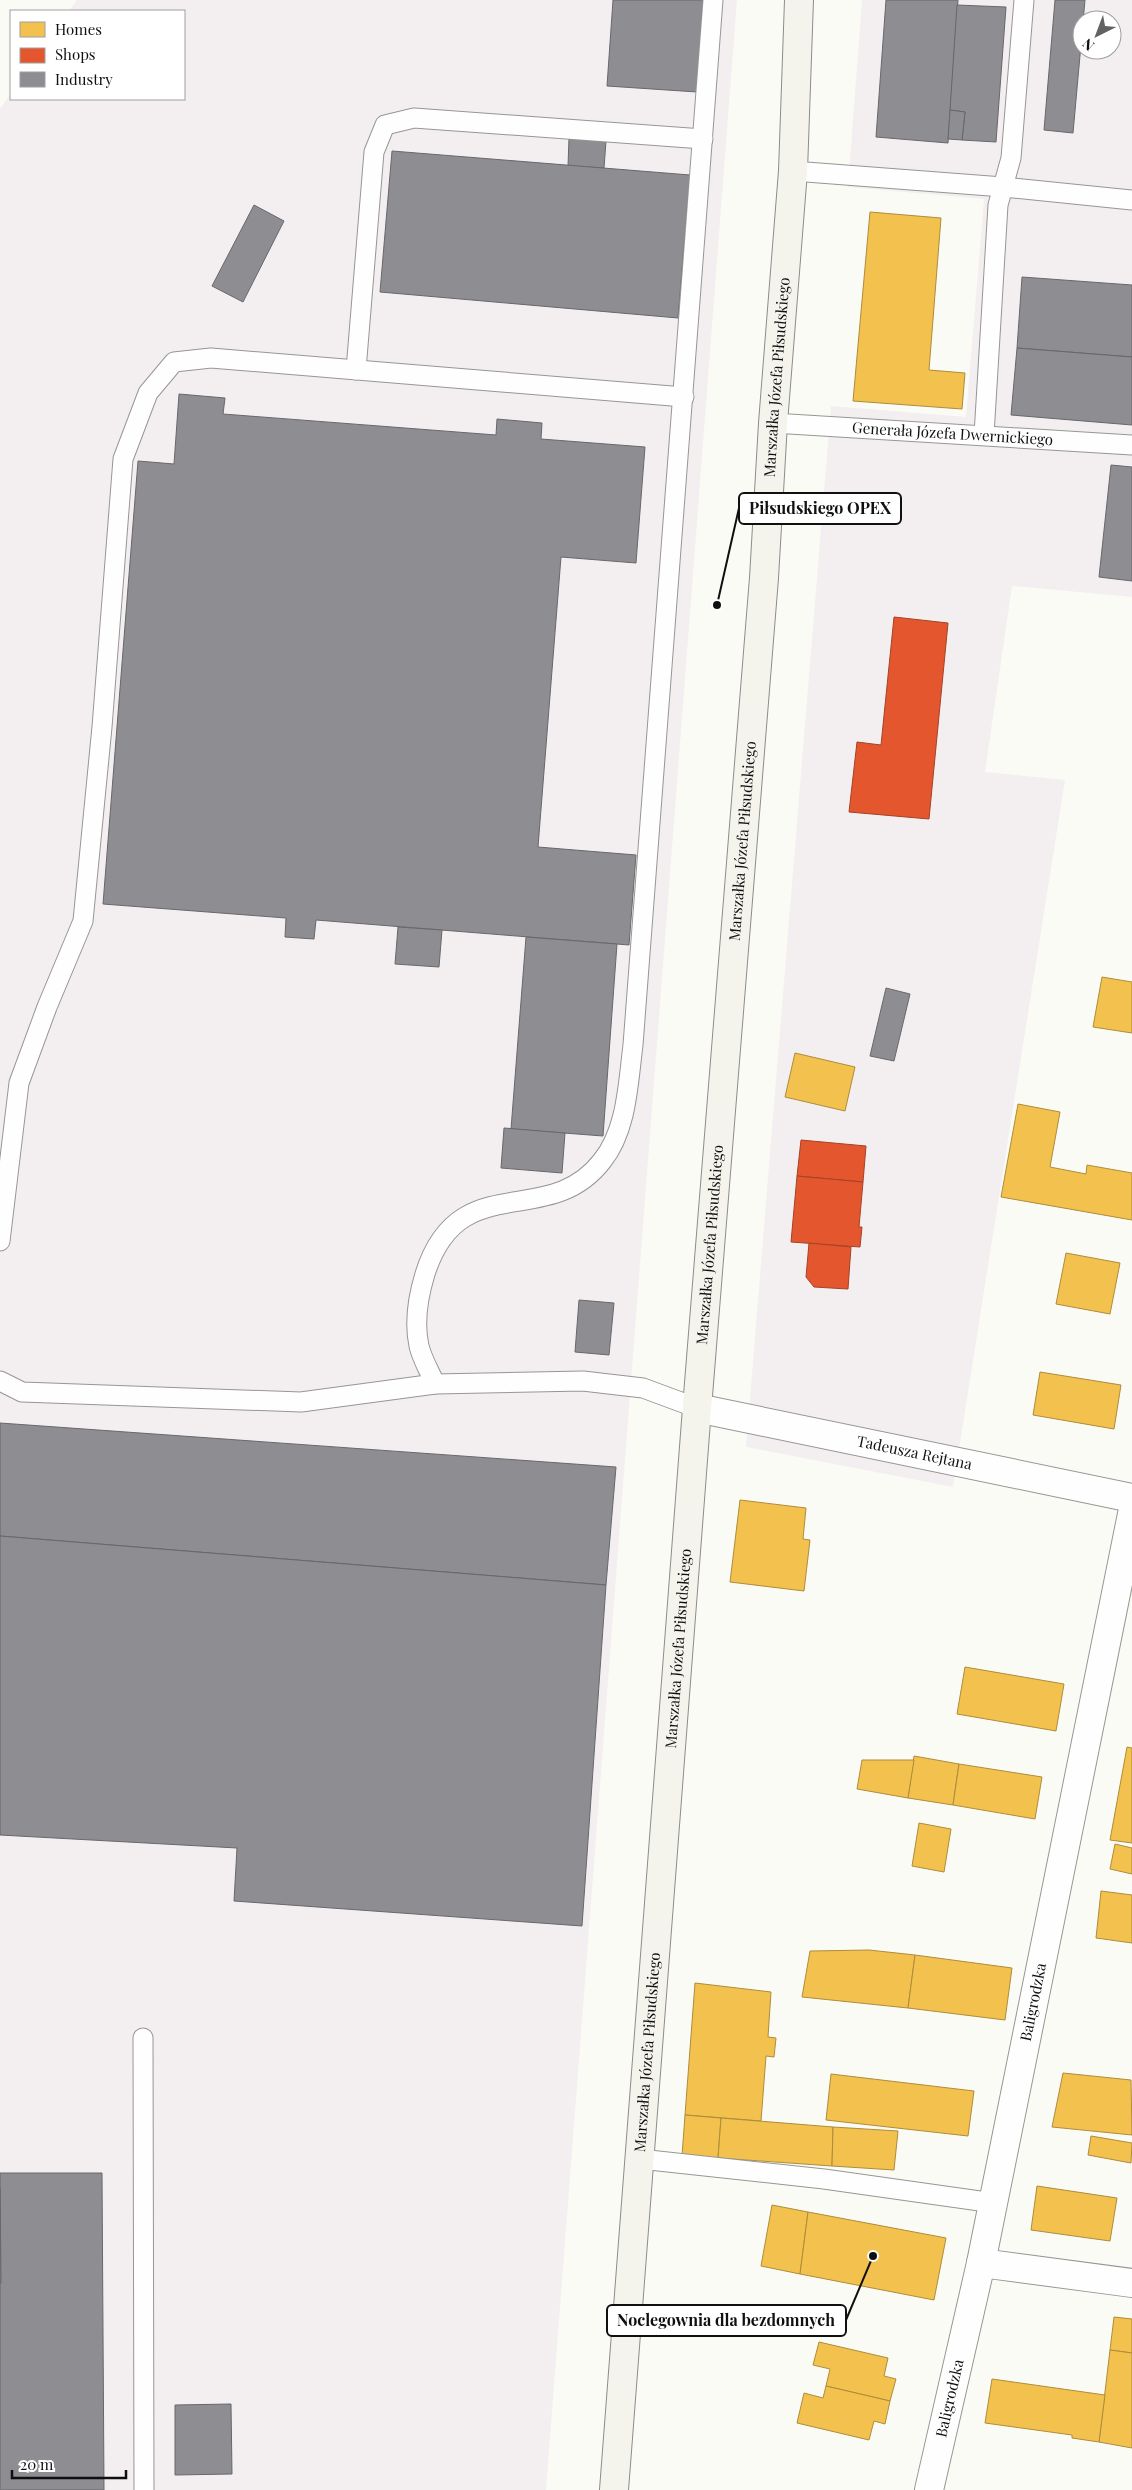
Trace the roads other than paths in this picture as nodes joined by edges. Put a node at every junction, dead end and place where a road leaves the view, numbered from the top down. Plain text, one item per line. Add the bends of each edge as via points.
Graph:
1 (713, 0) edge
2 (799, 0) edge
3 (1024, 0) edge
4 (703, 139) junction
5 (793, 171) junction
6 (1003, 187) junction
7 (1132, 200) edge
8 (356, 370) junction
9 (684, 397) junction
10 (773, 423) junction
11 (984, 436) junction
12 (1132, 445) edge
13 (0, 1241) edge
14 (0, 1382) edge
15 (435, 1384) junction
16 (697, 1408) junction
17 (1132, 1498) edge
18 (1132, 1514) edge
19 (143, 2038) dead end
20 (640, 2159) junction
21 (994, 2202) junction
22 (982, 2263) junction
23 (1132, 2283) edge
24 (144, 2490) edge
25 (614, 2490) edge
26 (930, 2490) edge

1 - 4 lane
2 - 5 main road, Marszałka Józefa Piłsudskiego
3 - 6 lane via 1011,158
4 - 8 lane via 414,118 385,125 374,152
4 - 9 lane
5 - 6 lane
5 - 10 main road, Marszałka Józefa Piłsudskiego
6 - 7 lane
6 - 11 lane via 998,205
8 - 9 lane
8 - 13 lane via 201,359 174,362 148,393 123,459 83,921 19,1083
9 - 15 lane via 633,1045 618,1136 602,1162 583,1180 559,1193 487,1207 461,1217 442,1235 424,1277 417,1317 419,1346
10 - 11 lane, Generała Józefa Dwernickiego
10 - 16 main road, Marszałka Józefa Piłsudskiego
11 - 12 lane, Generała Józefa Dwernickiego
14 - 15 lane via 22,1392 301,1402
15 - 16 lane via 583,1381 643,1388
16 - 17 street, Tadeusza Rejtana
16 - 20 main road, Marszałka Józefa Piłsudskiego
18 - 21 street, Baligrodzka
19 - 24 lane
20 - 21 lane
20 - 25 main road, Marszałka Józefa Piłsudskiego
21 - 22 street, Baligrodzka
22 - 23 street
22 - 26 street, Baligrodzka

